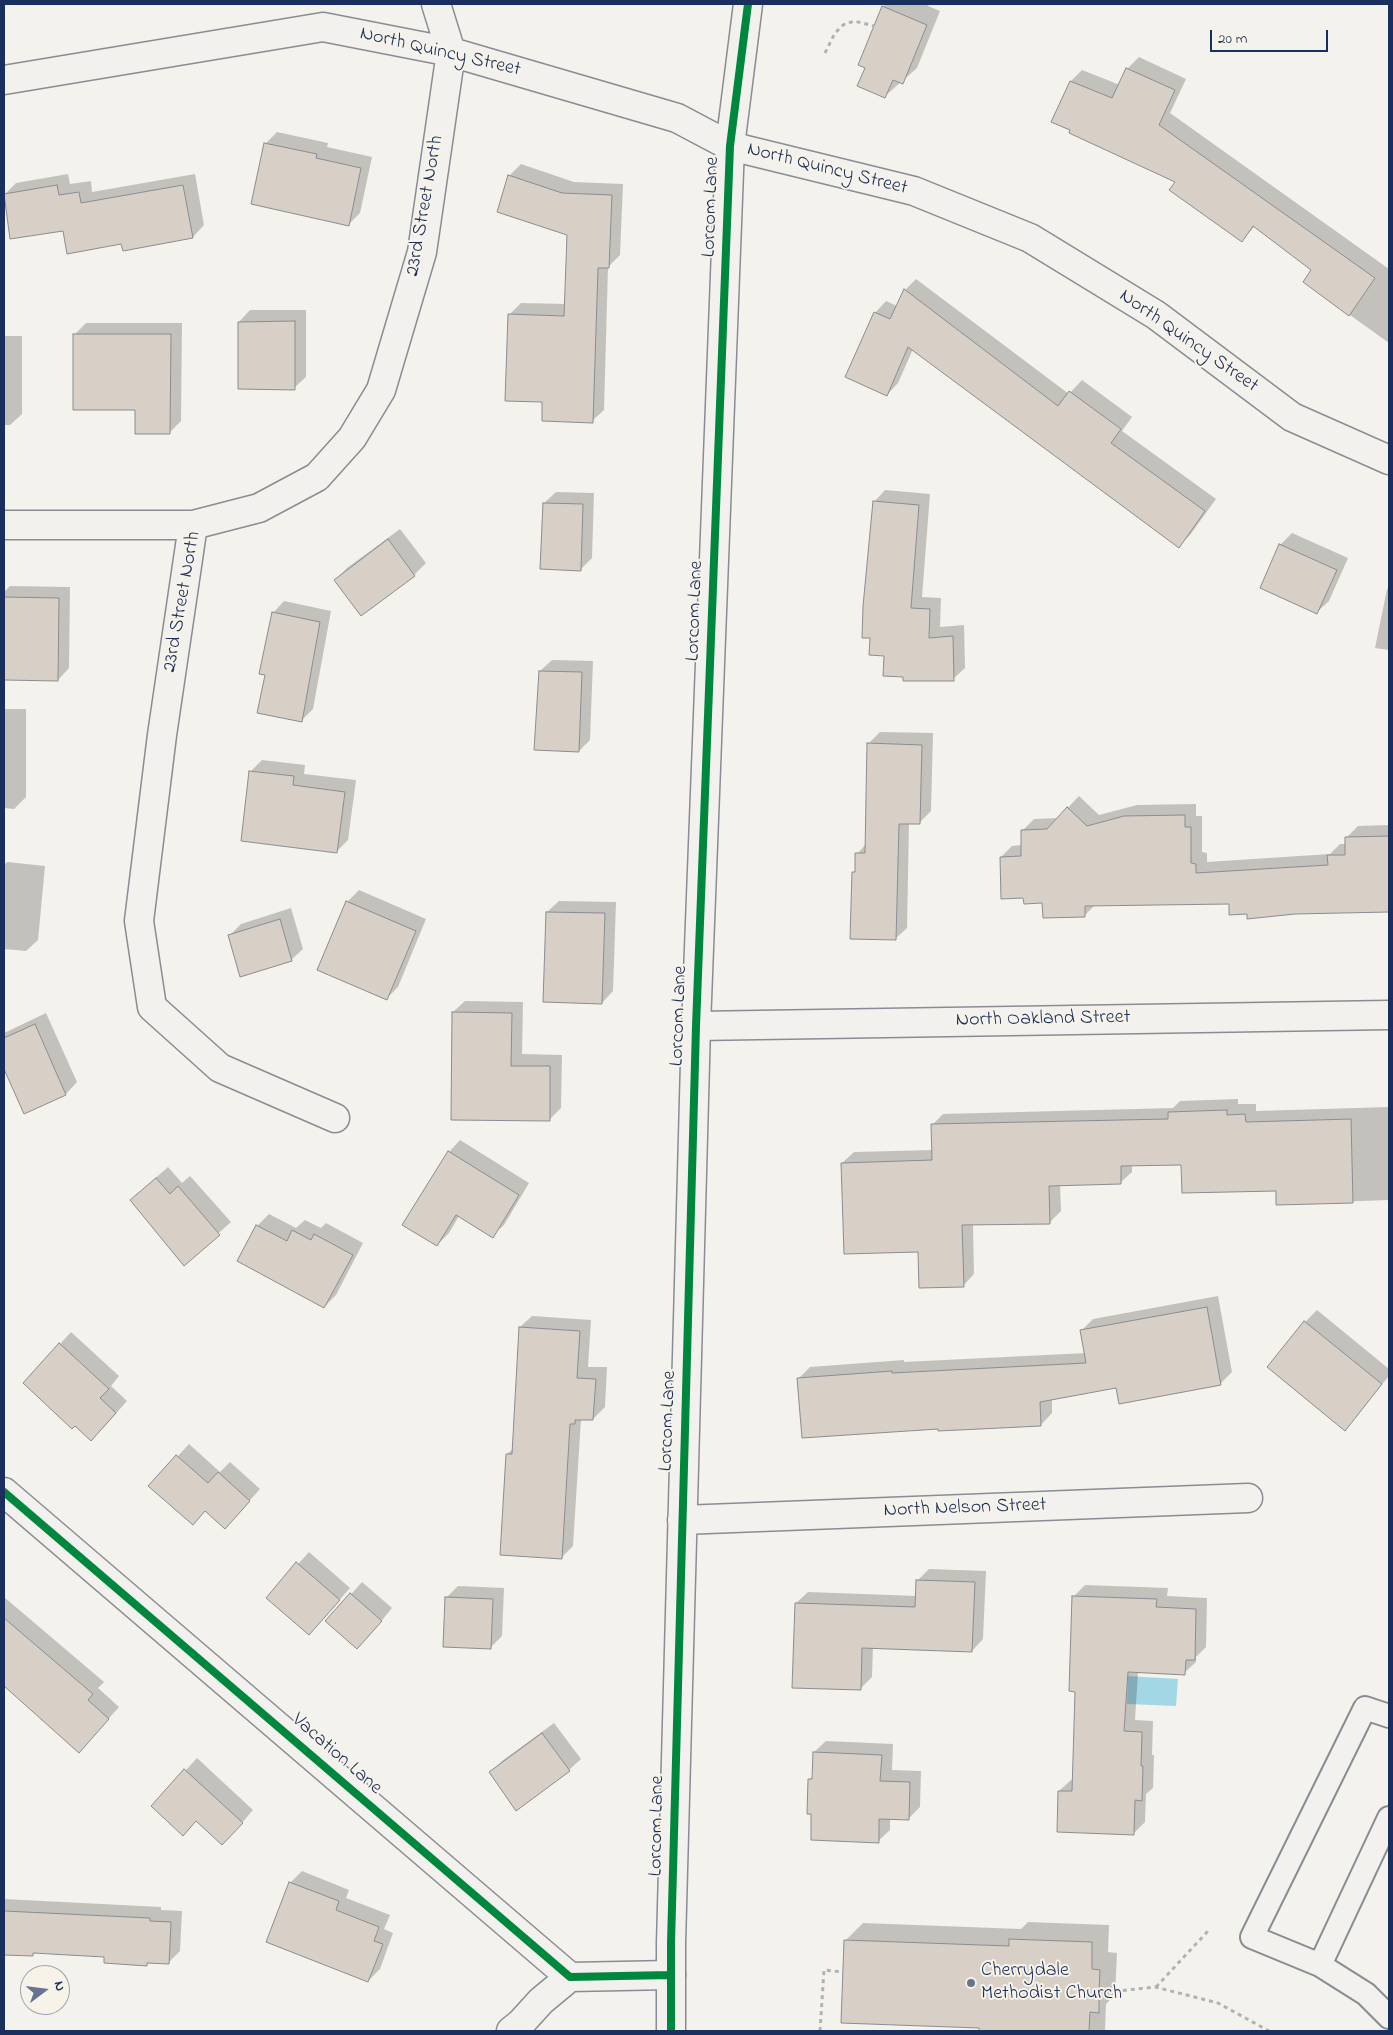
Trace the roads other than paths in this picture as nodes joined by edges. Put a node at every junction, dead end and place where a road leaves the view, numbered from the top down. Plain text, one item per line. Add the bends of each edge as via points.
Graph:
1 (436, 4) edge
2 (748, 4) edge
3 (451, 52) junction
4 (4, 80) edge
5 (730, 146) junction
6 (1389, 460) edge
7 (4, 525) edge
8 (193, 525) junction
9 (1389, 1015) edge
10 (696, 1026) junction
11 (335, 1118) dead end
12 (4, 1492) edge
13 (1248, 1498) dead end
14 (682, 1520) junction
15 (1389, 1716) edge
16 (1389, 1818) edge
17 (1320, 1965) junction
18 (671, 1975) junction
19 (570, 1977) junction
20 (1389, 2017) edge
21 (511, 2031) edge
22 (671, 2031) edge

1 - 3 street, 23rd Street North
2 - 5 street, Lorcom Lane
3 - 4 street, North Quincy Street via 323,27
3 - 5 street, North Quincy Street via 677,118
3 - 8 street, 23rd Street North via 422,252 381,390 352,438 317,477 259,508
5 - 6 street, North Quincy Street via 914,191 1030,238 1156,315 1292,417
5 - 10 street, Lorcom Lane
7 - 8 street
8 - 11 street, 23rd Street North via 162,735 140,921 152,1007 220,1068
9 - 10 street, North Oakland Street
10 - 14 street, Lorcom Lane
12 - 19 street, Vacation Lane
13 - 14 street, North Nelson Street
14 - 18 street, Lorcom Lane
15 - 17 lane via 1365,1708 1252,1937
16 - 17 lane
17 - 20 lane via 1366,1994
18 - 19 street
18 - 22 street, Lorcom Lane
19 - 21 street

